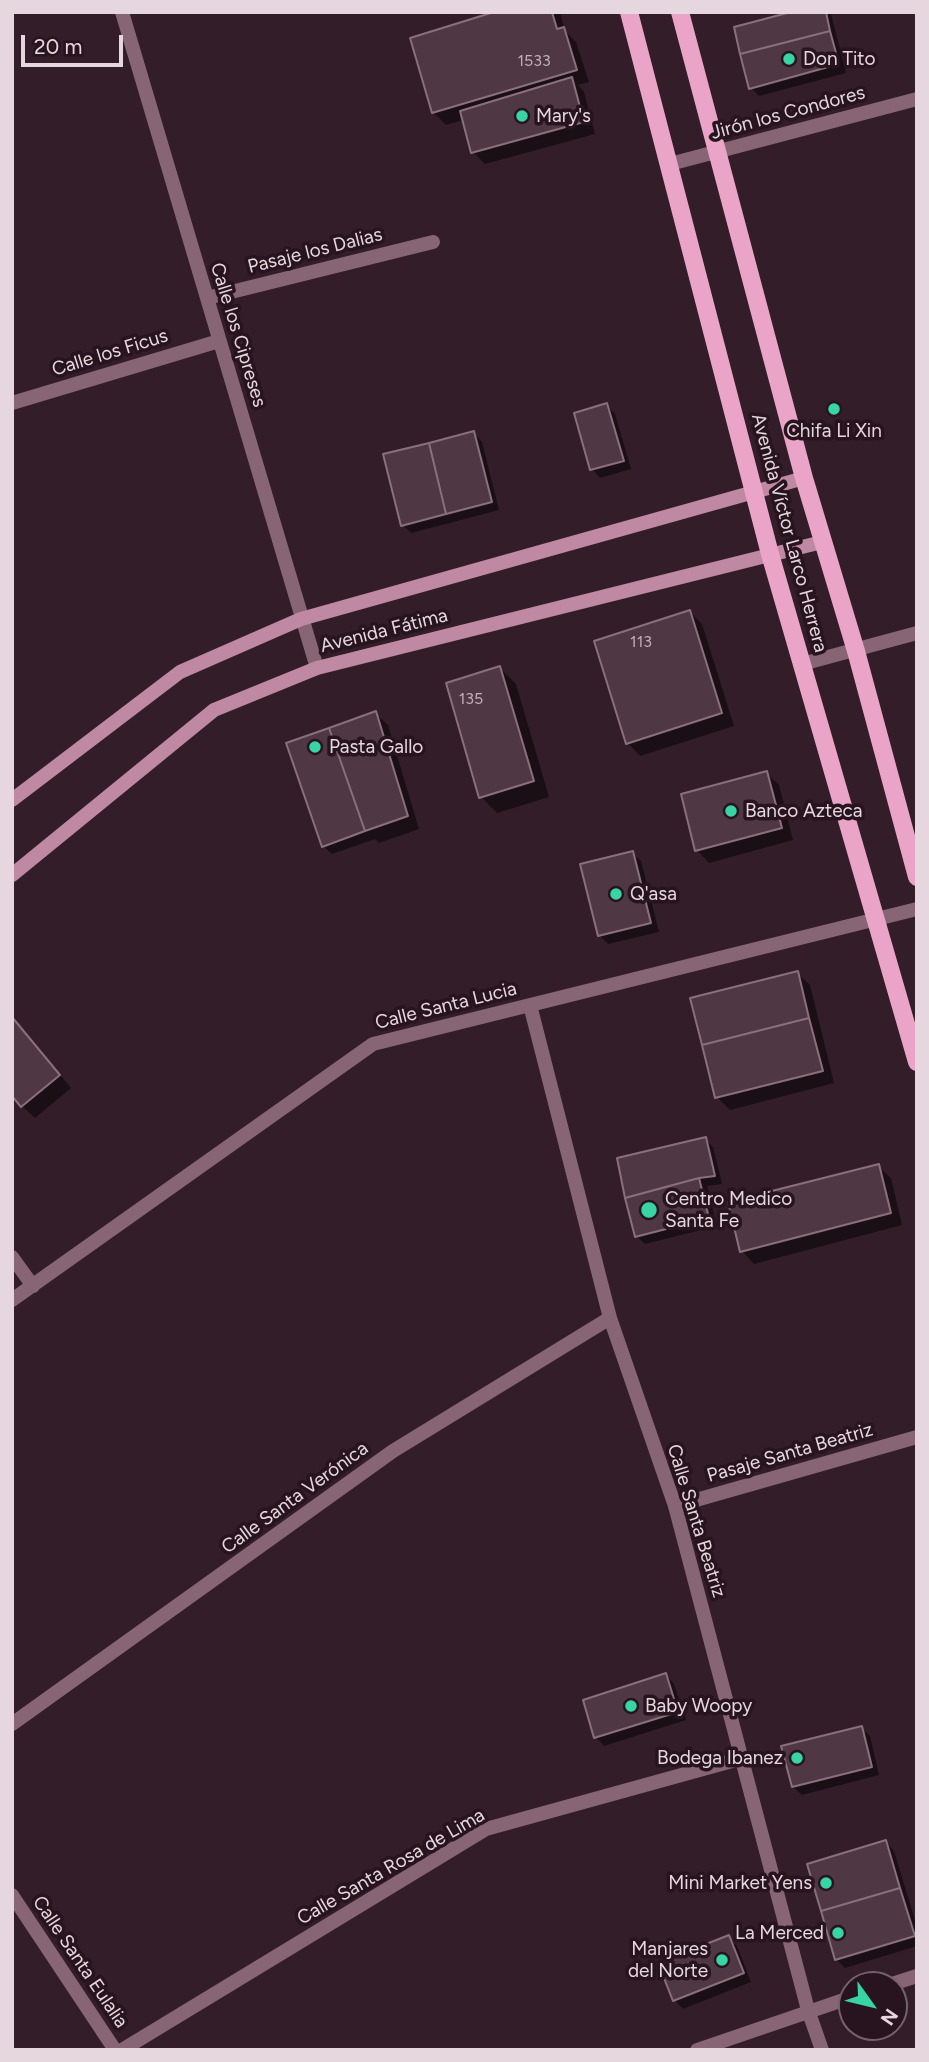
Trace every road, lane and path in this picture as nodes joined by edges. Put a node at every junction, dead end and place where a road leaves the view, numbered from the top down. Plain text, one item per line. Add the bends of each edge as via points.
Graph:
1 (122, 12) edge
2 (629, 12) edge
3 (680, 12) edge
4 (917, 99) edge
5 (717, 153) junction
6 (670, 164) junction
7 (433, 242) dead end
8 (206, 298) junction
9 (219, 341) junction
10 (12, 403) edge
11 (804, 478) junction
12 (755, 491) junction
13 (822, 542) junction
14 (770, 554) junction
15 (301, 619) junction
16 (917, 633) edge
17 (856, 651) junction
18 (802, 664) junction
19 (317, 668) junction
20 (12, 800) edge
21 (12, 875) edge
22 (917, 877) edge
23 (917, 909) edge
24 (877, 920) junction
25 (530, 1005) junction
26 (917, 1062) edge
27 (12, 1257) edge
28 (33, 1286) junction
29 (12, 1300) edge
30 (610, 1318) junction
31 (917, 1437) edge
32 (675, 1506) junction
33 (12, 1724) edge
34 (743, 1758) junction
35 (12, 1895) edge
36 (838, 2001) edge
37 (808, 2010) junction
38 (115, 2050) edge
39 (122, 2050) edge
40 (697, 2050) edge
41 (822, 2050) edge

1 - 8 street, Calle los Cipreses
2 - 6 main road, Avenida Víctor Larco Herrera
3 - 5 main road, Avenida Víctor Larco Herrera
4 - 5 street, Jirón los Condores
5 - 6 street, Jirón los Condores
5 - 11 main road, Avenida Víctor Larco Herrera
6 - 12 main road, Avenida Víctor Larco Herrera
7 - 8 street, Pasaje los Dalias
8 - 9 street, Calle los Cipreses
9 - 10 street, Calle los Ficus
9 - 15 street, Calle los Cipreses
11 - 12 main road, Avenida Fátima
11 - 13 main road, Avenida Víctor Larco Herrera
12 - 14 main road, Avenida Víctor Larco Herrera
12 - 15 main road, Avenida Fátima
13 - 14 main road, Avenida Fátima
13 - 17 main road, Avenida Víctor Larco Herrera
14 - 18 main road, Avenida Víctor Larco Herrera
14 - 19 main road, Avenida Fátima
15 - 19 street, Calle los Cipreses
15 - 20 main road, Avenida Fátima via 180,672
16 - 17 street
17 - 18 street
17 - 22 main road, Avenida Víctor Larco Herrera
18 - 24 main road, Avenida Víctor Larco Herrera
19 - 21 main road, Avenida Fátima via 214,710
23 - 24 street, Calle Santa Lucia
24 - 25 street, Calle Santa Lucia
24 - 26 main road, Avenida Víctor Larco Herrera
25 - 28 street, Calle Santa Lucia via 373,1044
25 - 30 street, Calle Santa Beatriz
27 - 28 street
28 - 29 street, Calle Santa Lucia
30 - 32 street, Calle Santa Beatriz
30 - 33 street, Calle Santa Verónica via 393,1451
31 - 32 street, Pasaje Santa Beatriz
32 - 34 street, Calle Santa Beatriz
34 - 37 street, Calle Santa Beatriz
34 - 39 street, Calle Santa Rosa de Lima via 486,1829
35 - 38 street, Calle Santa Eulalia
36 - 37 street
37 - 40 street
37 - 41 street, Calle Santa Beatriz

